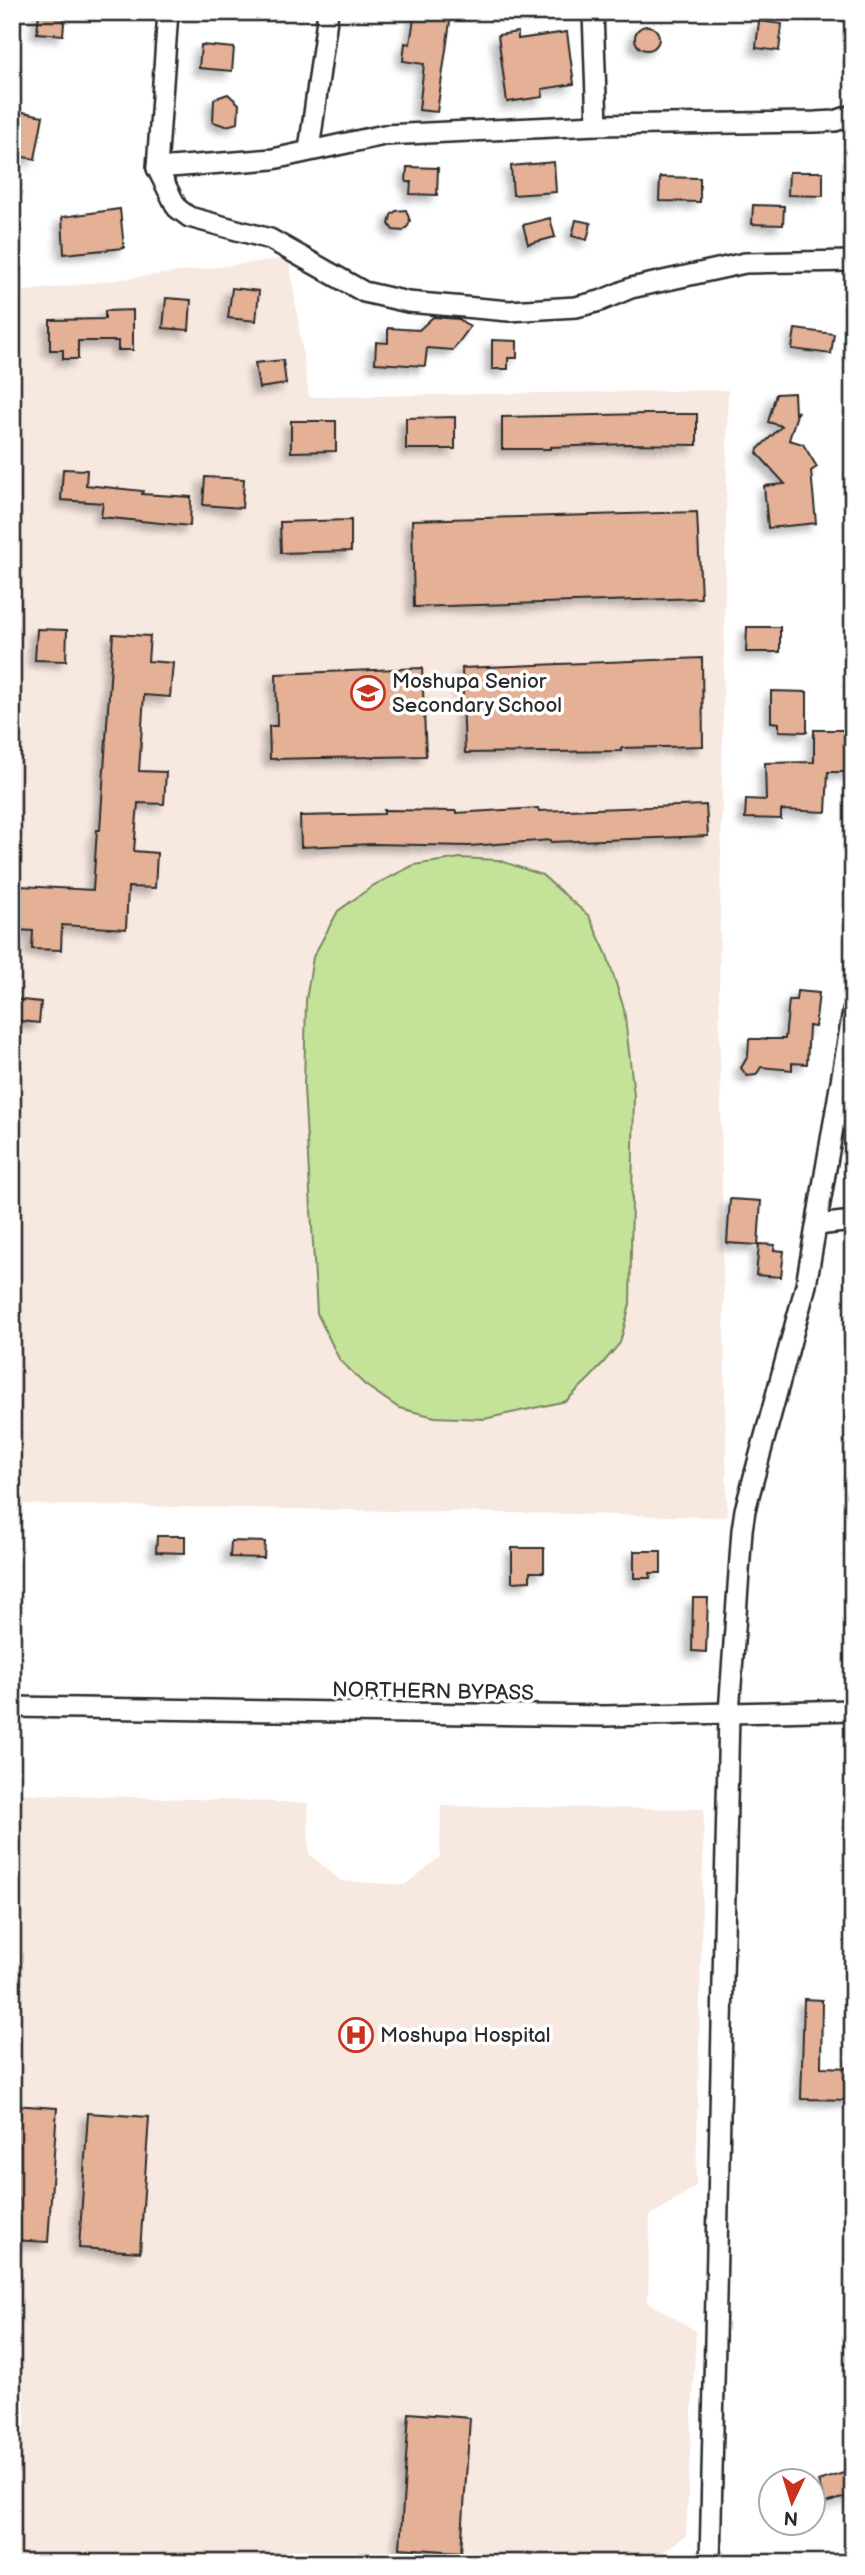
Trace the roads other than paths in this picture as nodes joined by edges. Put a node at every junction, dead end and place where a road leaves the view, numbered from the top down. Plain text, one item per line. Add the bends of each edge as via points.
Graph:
1 (168, 12) edge
2 (328, 12) edge
3 (593, 12) edge
4 (853, 115) edge
5 (597, 125) junction
6 (309, 150) junction
7 (157, 168) junction
8 (853, 261) edge
9 (853, 1011) edge
10 (853, 1221) edge
11 (817, 1225) junction
12 (12, 1707) edge
13 (853, 1710) edge
14 (729, 1713) junction
15 (710, 2563) edge

1 - 7 street
2 - 6 street
3 - 5 street
4 - 5 street via 816,122
5 - 6 street via 384,135
6 - 7 street via 273,159
7 - 8 street via 177,208 189,217 271,239 364,292 408,302 509,311 576,307 631,289 745,263
9 - 11 street
10 - 11 street
11 - 14 street via 792,1340 745,1510
12 - 14 street, NORTHERN BYPASS via 606,1716
13 - 14 street, NORTHERN BYPASS
14 - 15 street

